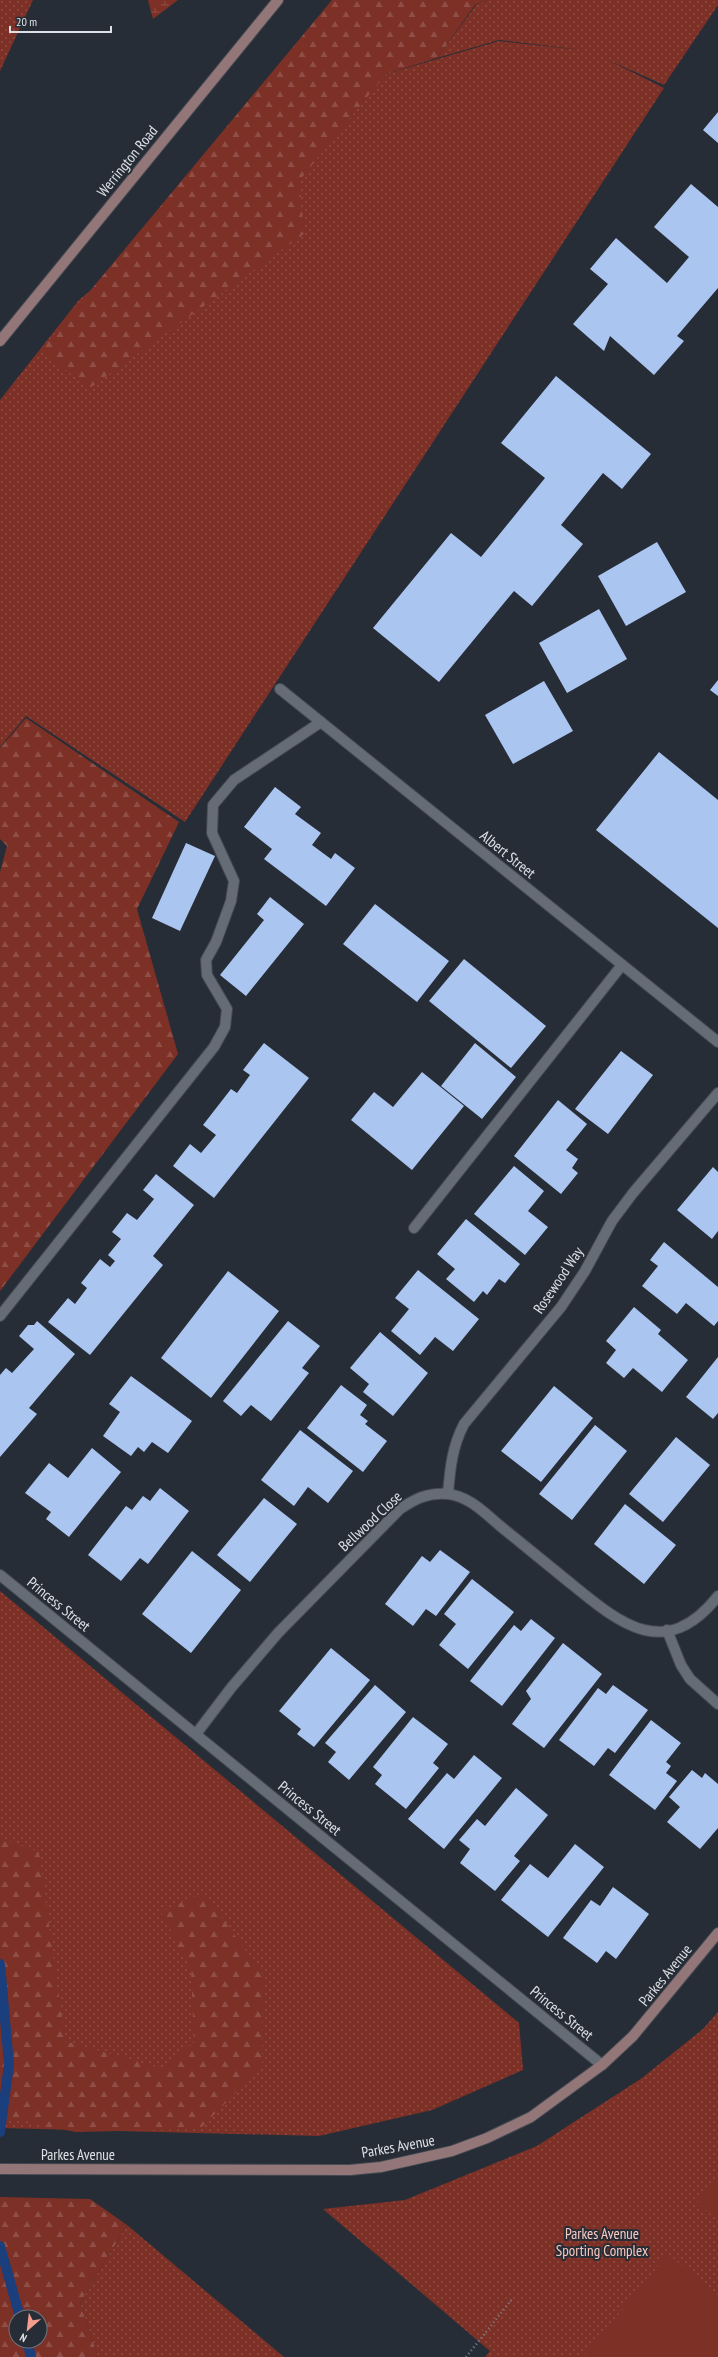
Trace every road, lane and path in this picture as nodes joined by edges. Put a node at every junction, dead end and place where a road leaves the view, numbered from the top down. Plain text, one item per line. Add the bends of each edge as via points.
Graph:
1 (278, 0) edge
2 (0, 341) edge
3 (280, 689) dead end
4 (321, 722) junction
5 (622, 965) junction
6 (718, 1042) edge
7 (718, 1093) edge
8 (414, 1228) dead end
9 (0, 1316) edge
10 (448, 1494) junction
11 (0, 1575) edge
12 (718, 1596) edge
13 (667, 1630) junction
14 (718, 1704) edge
15 (196, 1734) junction
16 (718, 1933) edge
17 (602, 2064) junction
18 (0, 2169) edge
19 (513, 2298) dead end
20 (466, 2357) edge

1 - 2 street, Werrington Road
3 - 4 street, Albert Street
4 - 5 street, Albert Street
4 - 9 street via 234,780 213,805 212,833 234,881 231,901 216,942 206,960 207,975 227,1009 225,1027 214,1047
5 - 6 street, Albert Street
5 - 8 street
7 - 10 street, Rosewood Way via 633,1193 612,1221 585,1271 561,1307 464,1424 454,1446
10 - 13 street, Bellwood Close via 476,1506 612,1617 644,1631
10 - 15 street, Bellwood Close via 419,1497 400,1509 278,1633
11 - 15 street, Princess Street
12 - 13 street, Bellwood Close via 693,1620
13 - 14 street via 681,1665 690,1679
15 - 17 street, Princess Street
16 - 17 street, Parkes Avenue via 633,2036
17 - 18 street, Parkes Avenue via 531,2116 509,2128 452,2151 381,2167 282,2171
19 - 20 path

